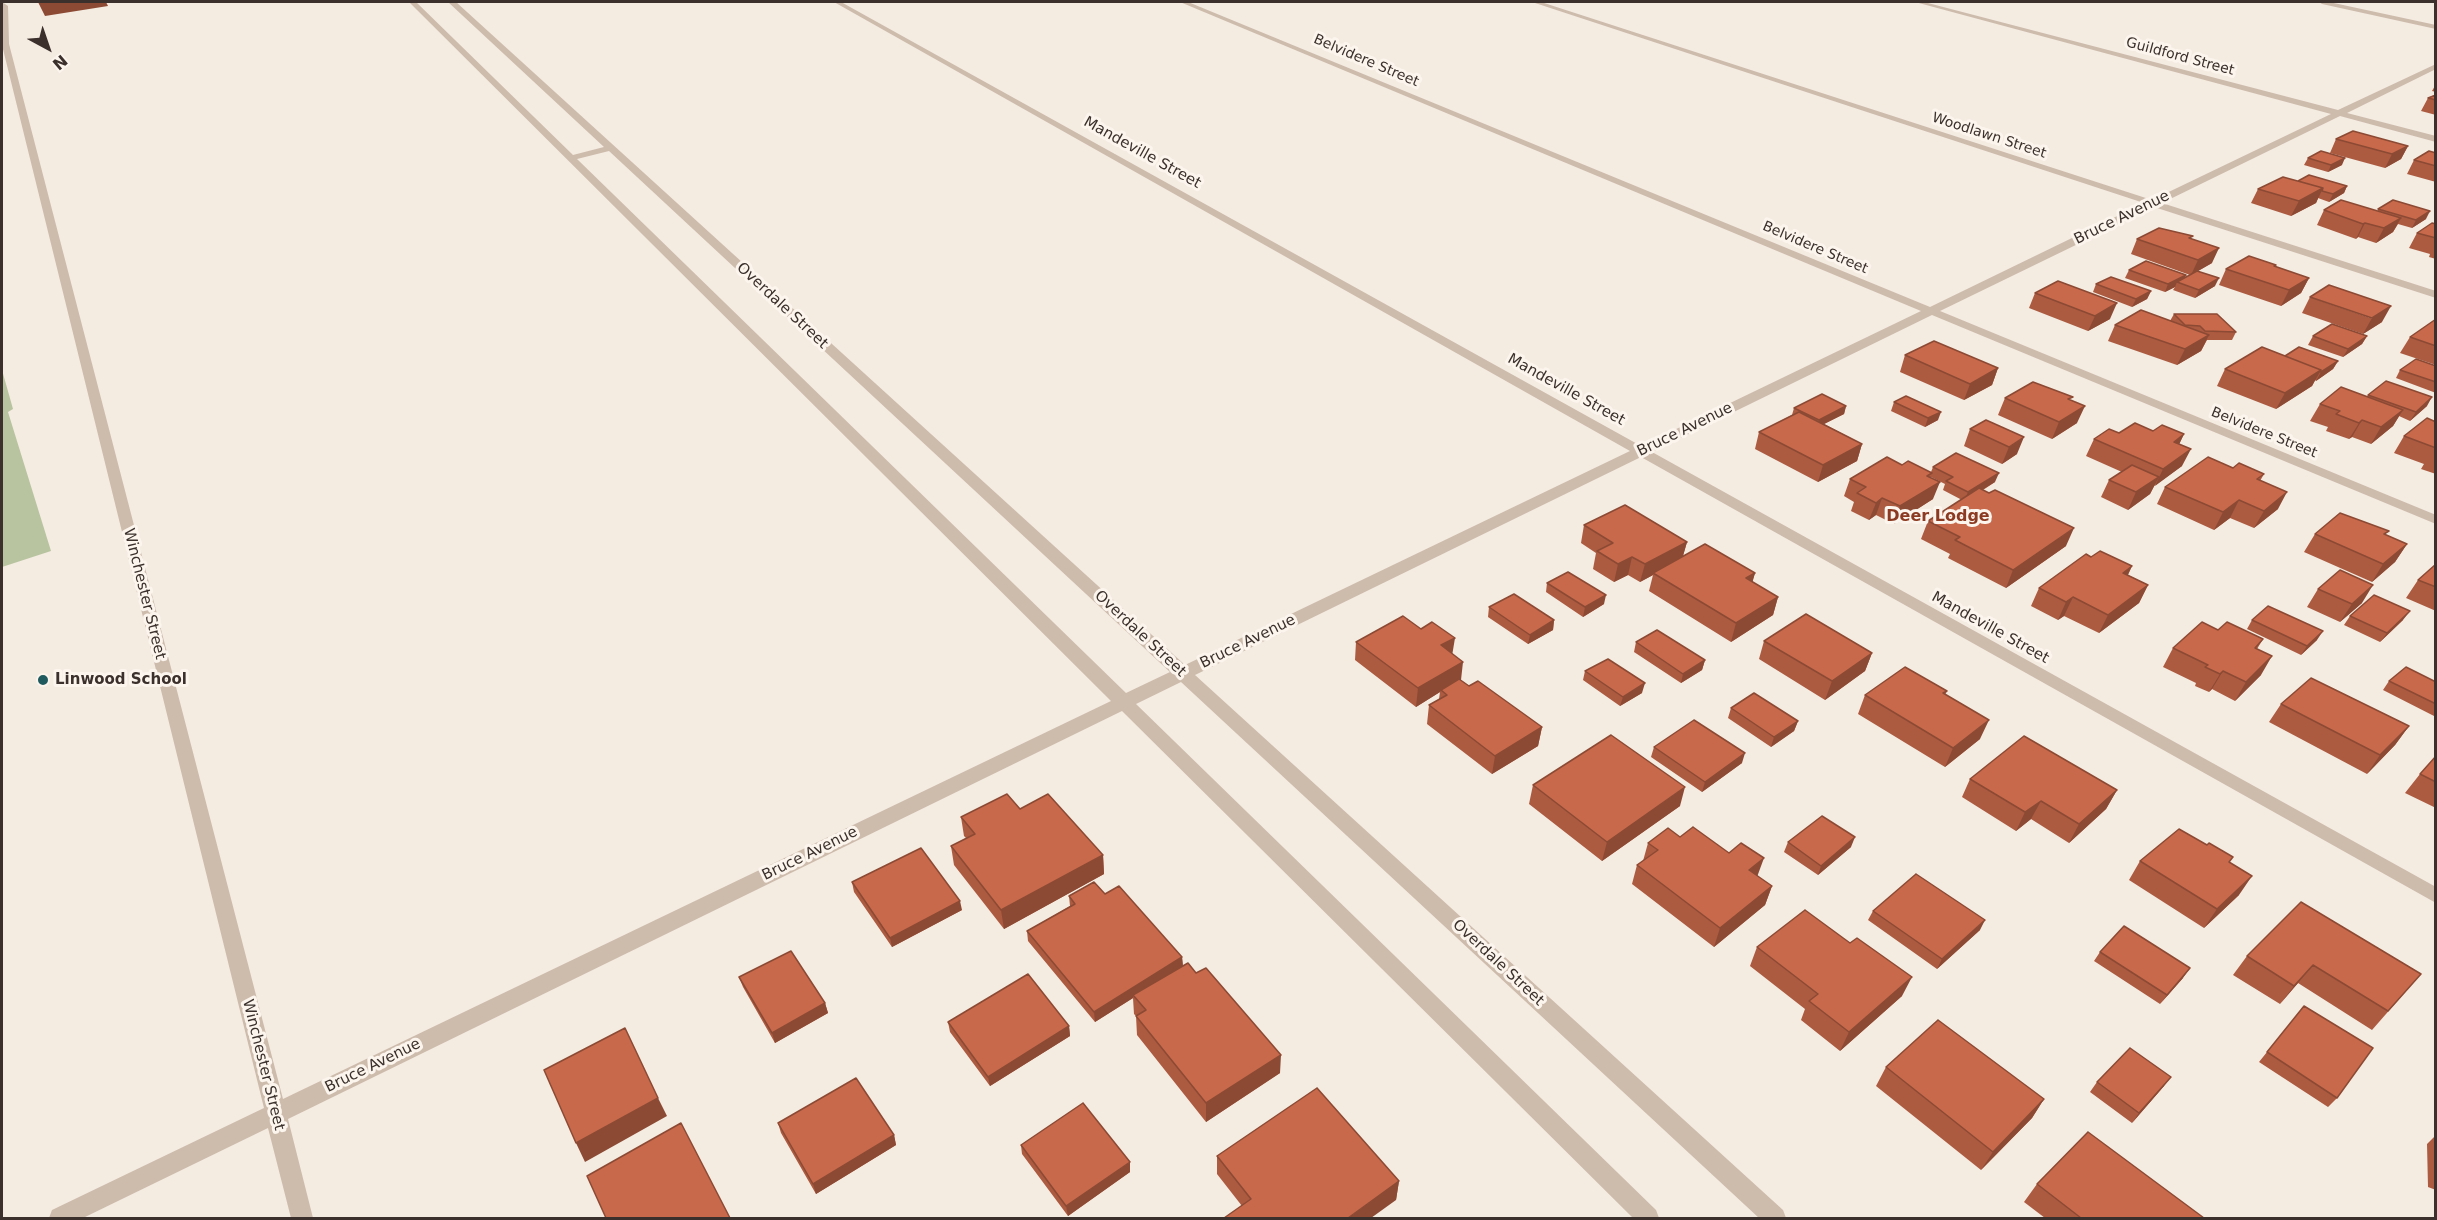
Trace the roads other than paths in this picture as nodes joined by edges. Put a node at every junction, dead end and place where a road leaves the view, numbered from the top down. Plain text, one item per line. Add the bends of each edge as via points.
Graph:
1 (412, 2) edge
2 (452, 2) edge
3 (837, 2) edge
4 (1184, 2) edge
5 (1535, 2) edge
6 (1918, 2) edge
7 (2322, 2) edge
8 (2, 4) edge
9 (2436, 27) edge
10 (2436, 66) edge
11 (2337, 113) junction
12 (2436, 139) edge
13 (611, 148) junction
14 (570, 158) junction
15 (2152, 203) junction
16 (2436, 296) edge
17 (1930, 311) junction
18 (1641, 451) junction
19 (2436, 520) edge
20 (1183, 673) junction
21 (1123, 702) junction
22 (2436, 896) edge
23 (275, 1114) junction
24 (60, 1218) edge
25 (302, 1218) edge
26 (1648, 1218) edge
27 (1775, 1218) edge

1 - 14 street
2 - 13 street, Overdale Street
3 - 18 street, Mandeville Street
4 - 17 street, Belvidere Street
5 - 15 street, Woodlawn Street
6 - 11 street, Guildford Street
7 - 9 street
8 - 23 street, Winchester Street via 5,44
10 - 11 street, Bruce Avenue
11 - 12 street, Guildford Street
11 - 15 street, Bruce Avenue
13 - 14 street
13 - 20 street, Overdale Street
14 - 21 street
15 - 16 street, Woodlawn Street
15 - 17 street, Bruce Avenue
17 - 18 street, Bruce Avenue
17 - 19 street, Belvidere Street
18 - 20 street, Bruce Avenue
18 - 22 street, Mandeville Street
20 - 21 street, Bruce Avenue
20 - 27 street, Overdale Street
21 - 23 street, Bruce Avenue
21 - 26 street
23 - 24 street, Bruce Avenue
23 - 25 street, Winchester Street

